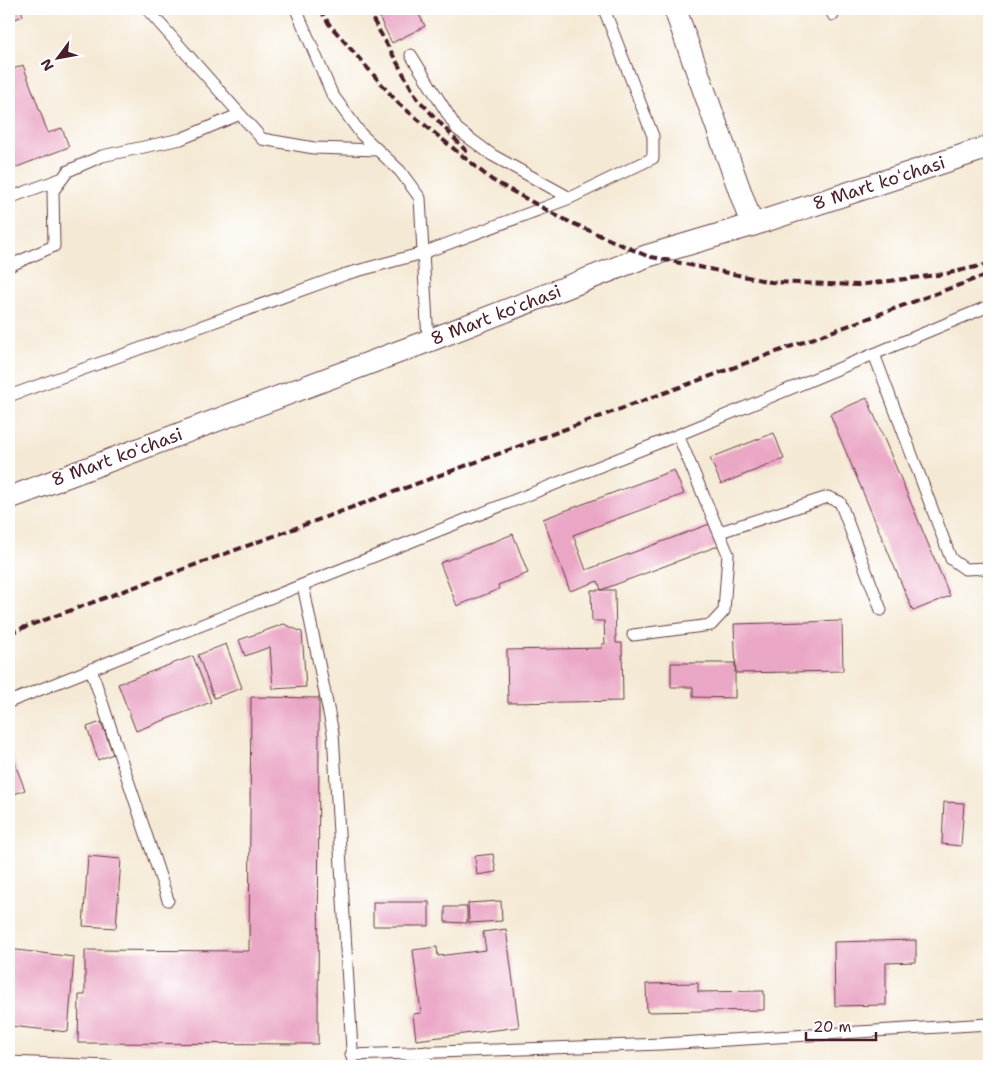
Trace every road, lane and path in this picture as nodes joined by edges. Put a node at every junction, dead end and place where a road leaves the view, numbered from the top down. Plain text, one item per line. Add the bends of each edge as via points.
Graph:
1 (147, 9) edge
2 (296, 9) edge
3 (604, 9) edge
4 (675, 9) edge
5 (411, 54) dead end
6 (240, 114) junction
7 (989, 147) edge
8 (378, 150) junction
9 (63, 178) junction
10 (9, 198) edge
11 (570, 198) junction
12 (752, 224) junction
13 (423, 253) junction
14 (9, 266) edge
15 (989, 306) edge
16 (428, 341) junction
17 (874, 354) junction
18 (9, 396) edge
19 (678, 435) junction
20 (9, 498) edge
21 (720, 532) junction
22 (989, 568) edge
23 (303, 585) junction
24 (880, 610) dead end
25 (633, 635) dead end
26 (91, 669) junction
27 (9, 702) edge
28 (168, 900) dead end
29 (989, 1024) edge
30 (426, 1052) junction
31 (352, 1060) edge
32 (9, 1062) edge
33 (109, 1066) edge
34 (426, 1066) edge

1 - 6 lane
2 - 8 lane via 332,94
3 - 11 lane via 653,136 653,158
4 - 12 street
5 - 11 lane via 457,129 492,156
6 - 8 lane via 262,139 314,148
6 - 9 lane via 180,139 102,156 68,172
7 - 12 street, 8 Mart koʻchasi
8 - 13 lane via 400,170 420,198
9 - 10 lane
9 - 14 lane via 53,190 54,246
11 - 13 lane
12 - 16 street, 8 Mart koʻchasi via 647,256
13 - 16 lane
13 - 18 lane via 346,274
15 - 17 lane
16 - 20 street, 8 Mart koʻchasi
17 - 19 lane
17 - 22 lane via 951,559 965,570
19 - 21 lane
19 - 23 lane
21 - 24 lane via 828,497 840,502
21 - 25 lane via 728,554 724,611 711,625
23 - 26 lane
23 - 31 lane via 333,733
26 - 27 lane
26 - 28 lane
29 - 30 lane via 662,1044
30 - 31 lane
30 - 34 lane
32 - 33 lane

